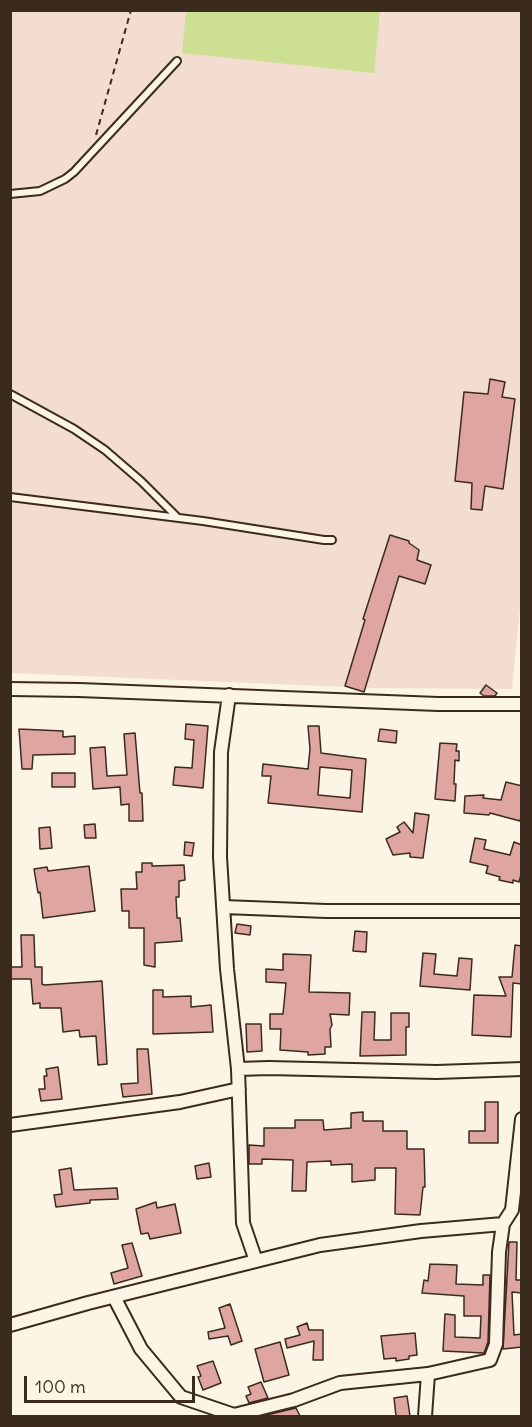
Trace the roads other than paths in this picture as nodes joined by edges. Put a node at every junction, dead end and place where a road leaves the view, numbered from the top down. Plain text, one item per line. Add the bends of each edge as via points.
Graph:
1 (177, 61) dead end
2 (10, 194) edge
3 (10, 394) edge
4 (10, 497) edge
5 (177, 518) junction
6 (332, 540) dead end
7 (10, 689) edge
8 (229, 695) junction
9 (522, 704) edge
10 (224, 908) junction
11 (522, 911) edge
12 (238, 1069) junction
13 (522, 1069) edge
14 (239, 1089) junction
15 (522, 1119) edge
16 (10, 1125) edge
17 (503, 1224) junction
18 (256, 1261) junction
19 (114, 1297) junction
20 (10, 1325) edge
21 (428, 1374) junction
22 (425, 1416) edge

1 - 2 lane via 74,172 47,189
3 - 5 lane via 105,450
4 - 5 lane
5 - 6 lane
7 - 8 street
8 - 9 street
8 - 10 street via 220,752
10 - 11 street
10 - 12 street
12 - 13 street
12 - 14 street
14 - 16 street via 180,1102
14 - 18 street via 243,1223
15 - 17 street via 512,1210
17 - 18 street via 363,1238
17 - 21 street via 496,1344 490,1360
18 - 19 street
19 - 20 street
19 - 21 street via 141,1350 181,1397 234,1415 340,1383
21 - 22 street

